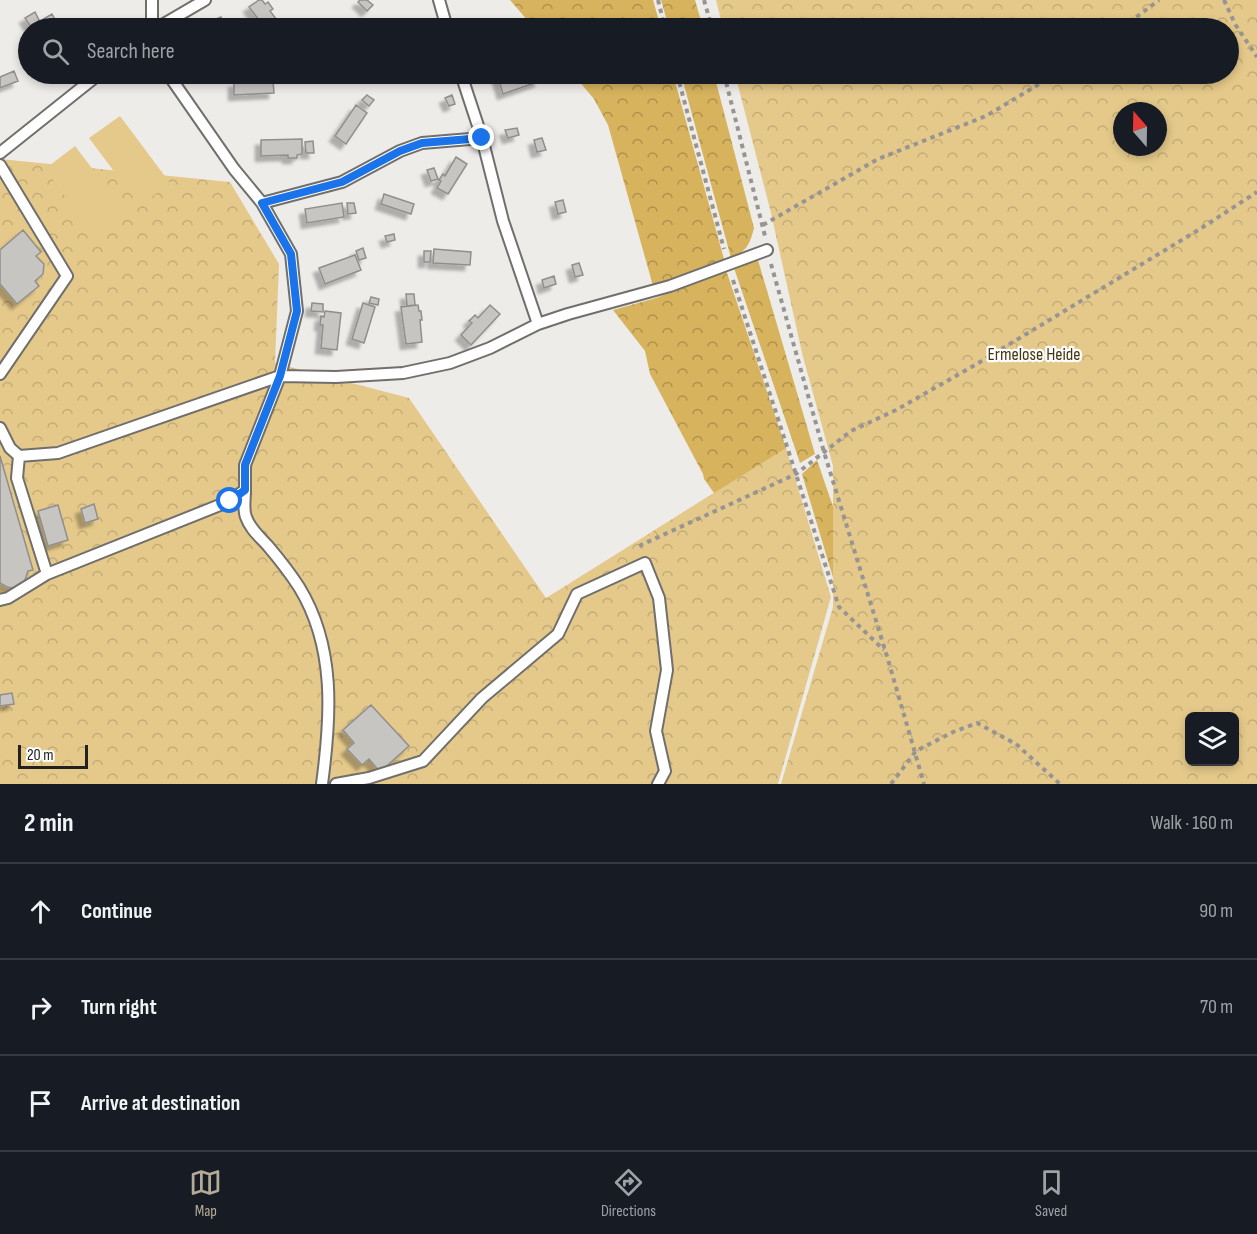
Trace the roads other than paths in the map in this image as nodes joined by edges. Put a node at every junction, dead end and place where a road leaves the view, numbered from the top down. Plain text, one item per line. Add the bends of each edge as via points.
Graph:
1 (152, 0) edge
2 (205, 0) edge
3 (439, 0) edge
4 (152, 18) edge
5 (174, 18) edge
6 (444, 18) edge
7 (86, 84) edge
8 (175, 84) edge
9 (464, 84) edge
10 (482, 138) junction
11 (0, 153) edge
12 (0, 165) edge
13 (262, 203) junction
14 (767, 250) dead end
15 (538, 324) junction
16 (0, 374) edge
17 (280, 376) junction
18 (0, 428) edge
19 (19, 456) junction
20 (245, 490) junction
21 (47, 574) junction
22 (0, 600) edge
23 (322, 784) edge
24 (336, 784) edge
25 (658, 784) edge

1 - 4 lane
2 - 5 lane
3 - 6 lane
7 - 11 lane
8 - 13 lane
9 - 10 lane
10 - 13 lane via 422,143 342,182
10 - 15 lane via 503,221
12 - 16 lane via 67,276
13 - 17 lane via 291,254 297,311
14 - 15 lane via 670,285
15 - 17 lane via 450,363 403,374
17 - 19 lane via 58,453
17 - 20 lane via 245,465
18 - 19 lane
19 - 21 lane via 17,478
20 - 21 lane via 230,501
20 - 23 lane via 244,516 299,588 322,638 328,684 328,741
21 - 22 lane
24 - 25 lane via 423,761 482,698 558,634 577,594 645,563 659,597 667,670 656,730 665,771

